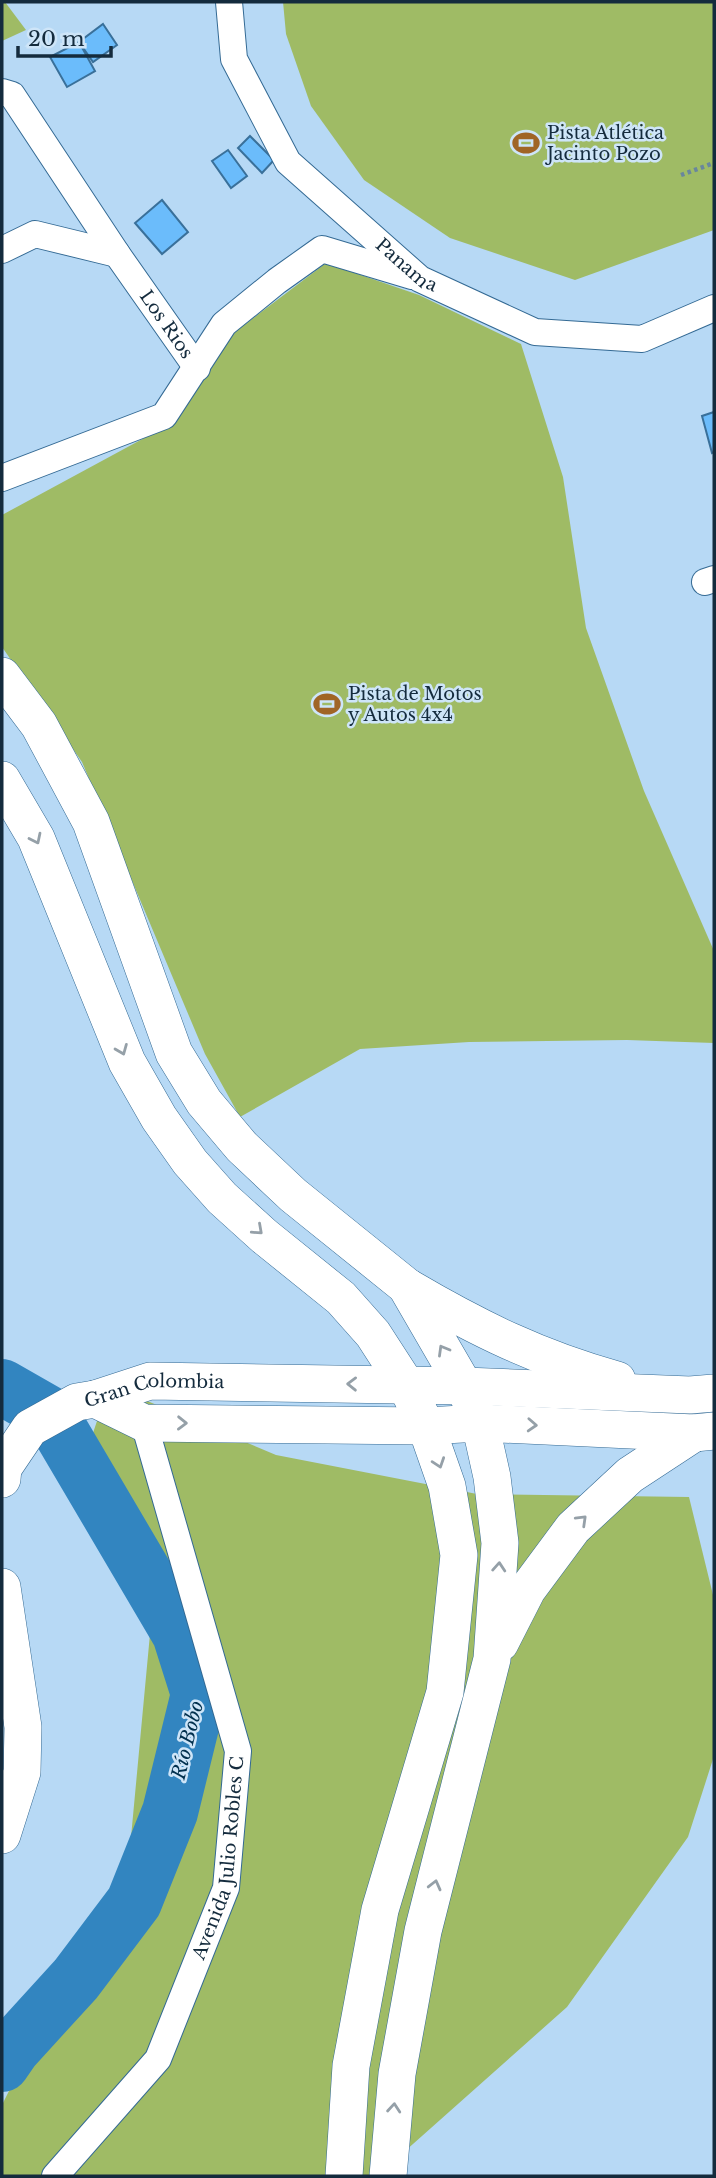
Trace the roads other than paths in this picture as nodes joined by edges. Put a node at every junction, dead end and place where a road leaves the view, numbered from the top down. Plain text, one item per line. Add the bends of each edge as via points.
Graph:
1 (229, 2) edge
2 (2, 92) edge
3 (2, 250) edge
4 (117, 254) junction
5 (420, 279) junction
6 (714, 308) edge
7 (197, 368) junction
8 (2, 478) edge
9 (2, 676) edge
10 (2, 780) edge
11 (405, 1286) junction
12 (406, 1385) junction
13 (464, 1387) junction
14 (702, 1394) edge
15 (81, 1403) junction
16 (144, 1423) junction
17 (480, 1423) junction
18 (426, 1426) junction
19 (704, 1432) edge
20 (2, 1468) edge
21 (2, 1479) edge
22 (2, 1587) edge
23 (492, 1659) junction
24 (9, 1694) edge
25 (2, 1835) edge
26 (55, 2176) edge
27 (344, 2176) edge
28 (388, 2176) edge

1 - 5 street, Panama via 234,59 288,162
2 - 4 street, Los Rios via 12,95
3 - 4 street via 34,234
4 - 7 street, Los Rios
5 - 6 street, Panama via 535,332 642,339
5 - 7 street, Los Rios via 322,249 224,324
7 - 8 street via 164,416
9 - 11 main road via 39,725 91,822 174,1053 204,1102 242,1147 285,1187
10 -> 12 main road via 36,838 127,1062 159,1118 222,1198 341,1298 373,1334
13 -> 11 main road
11 - 14 main road via 472,1325 542,1356 614,1379
12 - 13 main road, Gran Colombia
12 -> 15 main road, Gran Colombia via 149,1381
12 - 18 main road
13 - 14 main road, Gran Colombia
13 - 17 main road
15 - 16 main road, Gran Colombia
15 - 20 main road via 30,1428
16 -> 18 main road, Gran Colombia
16 - 26 street, Avenida Julio Robles C via 238,1751 226,1888 158,2059
17 - 18 main road, Gran Colombia
17 -> 19 main road, Gran Colombia
23 -> 17 main road via 500,1543
18 -> 27 main road via 447,1486 459,1555 445,1692 380,1910 351,2066
23 -> 19 main road via 527,1590 573,1528 630,1475
20 - 21 main road
22 - 24 main road
28 -> 23 main road via 397,2074 423,1931
24 - 25 main road via 23,1727 22,1772

